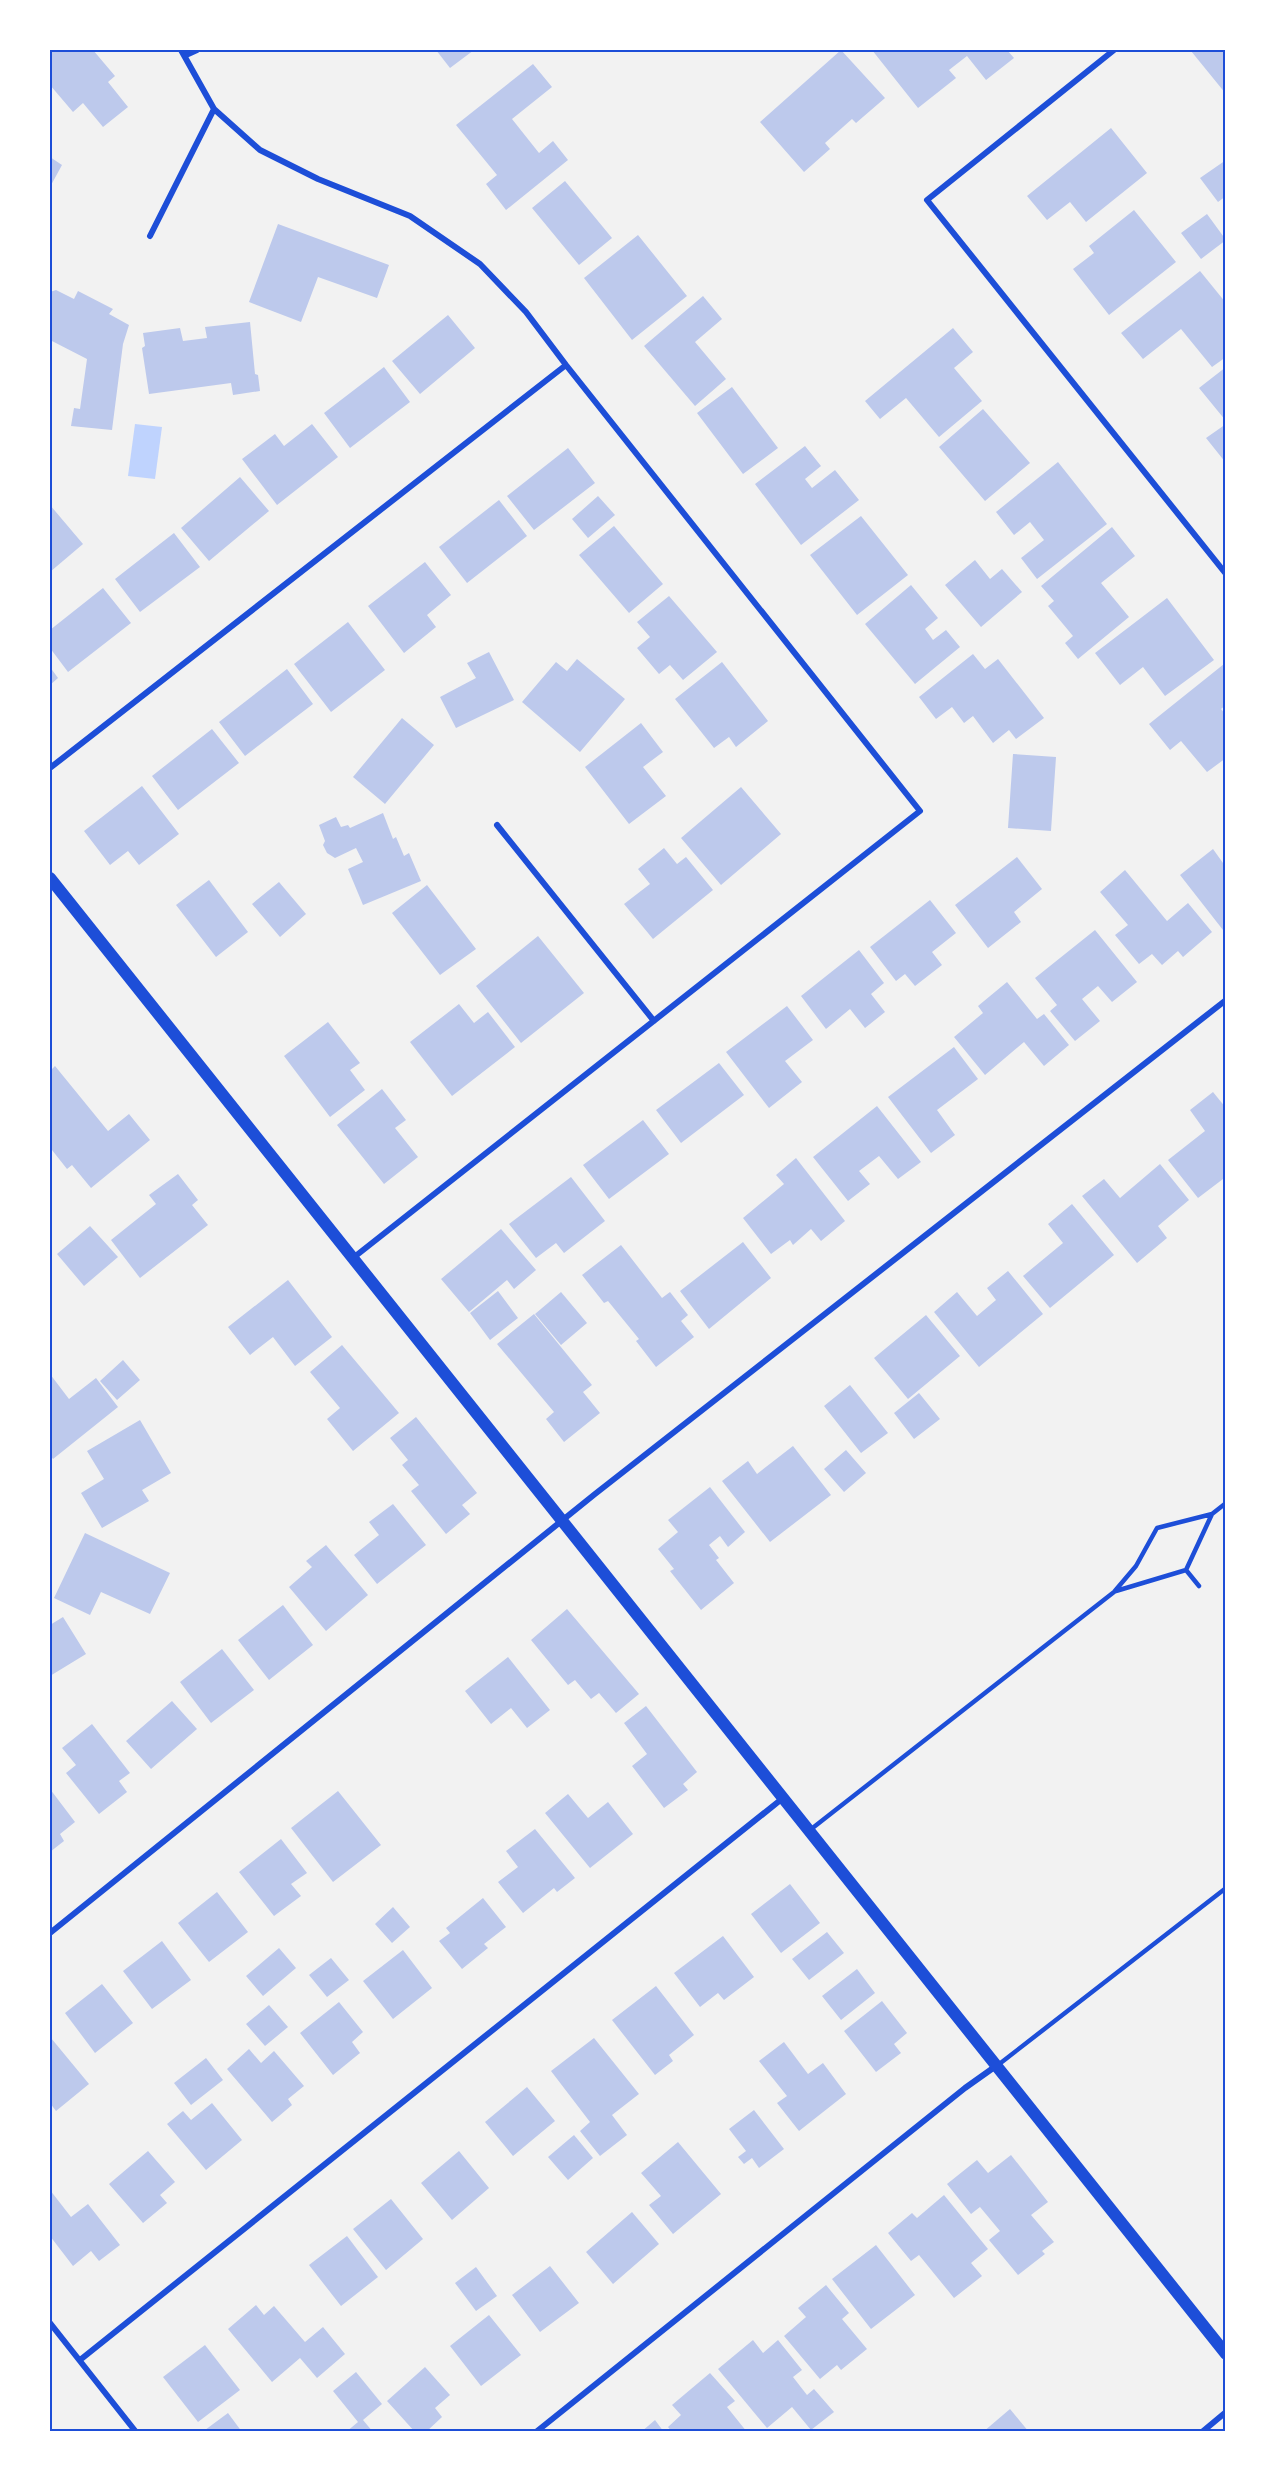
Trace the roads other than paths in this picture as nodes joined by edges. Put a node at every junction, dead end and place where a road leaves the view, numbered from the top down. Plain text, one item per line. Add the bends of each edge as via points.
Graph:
1 (197, 50) edge
2 (1114, 50) edge
3 (184, 52) edge
4 (214, 109) junction
5 (150, 236) dead end
6 (566, 365) junction
7 (1226, 574) edge
8 (50, 768) edge
9 (497, 825) dead end
10 (50, 878) edge
11 (1226, 1000) edge
12 (654, 1021) junction
13 (353, 1258) junction
14 (1226, 1503) edge
15 (1212, 1514) junction
16 (563, 1520) junction
17 (1186, 1570) junction
18 (1199, 1586) dead end
19 (1114, 1592) junction
20 (783, 1798) junction
21 (810, 1831) junction
22 (1226, 1888) edge
23 (50, 1934) edge
24 (996, 2066) junction
25 (50, 2323) edge
26 (1226, 2354) edge
27 (80, 2360) junction
28 (1226, 2412) edge
29 (136, 2432) edge
30 (536, 2432) edge
31 (1202, 2432) edge

1 - 3 street
2 - 7 street via 927,200
3 - 4 street
4 - 5 street
4 - 6 street via 260,150 318,179 410,216 480,264 526,312
6 - 8 street
6 - 12 street via 920,811
9 - 12 street
10 - 13 main road
11 - 16 street
12 - 13 street
13 - 16 main road
14 - 15 lane
15 - 17 lane
15 - 19 lane via 1157,1528 1136,1566
16 - 20 main road
16 - 23 street
17 - 18 lane
17 - 19 lane
19 - 21 lane
20 - 21 main road
20 - 27 street
21 - 24 main road
22 - 24 lane
24 - 26 main road
24 - 30 street
25 - 27 street
27 - 29 street
28 - 31 street

